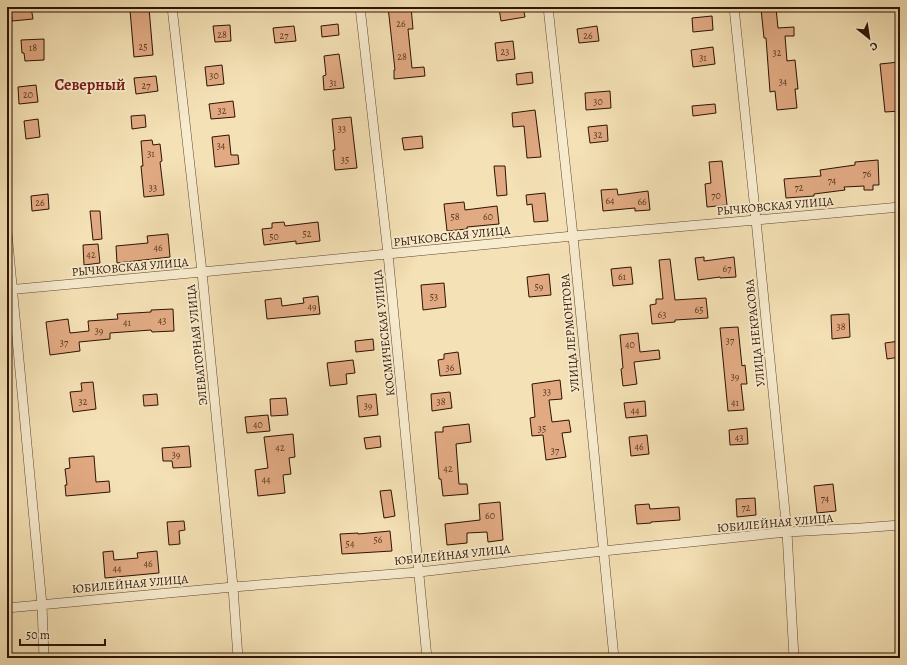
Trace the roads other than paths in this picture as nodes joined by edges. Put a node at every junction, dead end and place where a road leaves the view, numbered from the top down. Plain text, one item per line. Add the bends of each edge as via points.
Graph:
1 (172, 7) edge
2 (360, 7) edge
3 (548, 7) edge
4 (734, 7) edge
5 (900, 206) edge
6 (756, 220) junction
7 (7, 232) edge
8 (573, 236) junction
9 (388, 254) junction
10 (202, 272) junction
11 (10, 289) edge
12 (900, 525) edge
13 (787, 532) junction
14 (603, 551) junction
15 (419, 572) junction
16 (233, 587) junction
17 (42, 604) junction
18 (7, 608) edge
19 (44, 658) edge
20 (238, 658) edge
21 (427, 658) edge
22 (614, 658) edge
23 (794, 658) edge

1 - 10 street, ЭЛЕВАТОРНАЯ УЛИЦА
2 - 9 street, КОСМИЧЕСКАЯ УЛИЦА
3 - 8 street, УЛИЦА ЛЕРМОНТОВА
4 - 6 street, УЛИЦА НЕКРАСОВА
5 - 6 street, РЫЧКОВСКАЯ УЛИЦА
6 - 8 street, РЫЧКОВСКАЯ УЛИЦА
6 - 13 street, УЛИЦА НЕКРАСОВА
7 - 11 street
8 - 9 street, РЫЧКОВСКАЯ УЛИЦА
8 - 14 street, УЛИЦА ЛЕРМОНТОВА
9 - 10 street, РЫЧКОВСКАЯ УЛИЦА
9 - 15 street, КОСМИЧЕСКАЯ УЛИЦА
10 - 11 street, РЫЧКОВСКАЯ УЛИЦА
10 - 16 street, ЭЛЕВАТОРНАЯ УЛИЦА
11 - 17 street
12 - 13 street, ЮБИЛЕЙНАЯ УЛИЦА
13 - 14 street, ЮБИЛЕЙНАЯ УЛИЦА
13 - 23 street, УЛИЦА НЕКРАСОВА
14 - 15 street, ЮБИЛЕЙНАЯ УЛИЦА
14 - 22 street, УЛИЦА ЛЕРМОНТОВА
15 - 16 street, ЮБИЛЕЙНАЯ УЛИЦА
15 - 21 street, КОСМИЧЕСКАЯ УЛИЦА
16 - 17 street, ЮБИЛЕЙНАЯ УЛИЦА
16 - 20 street, ЭЛЕВАТОРНАЯ УЛИЦА
17 - 18 street, ЮБИЛЕЙНАЯ УЛИЦА
17 - 19 street

